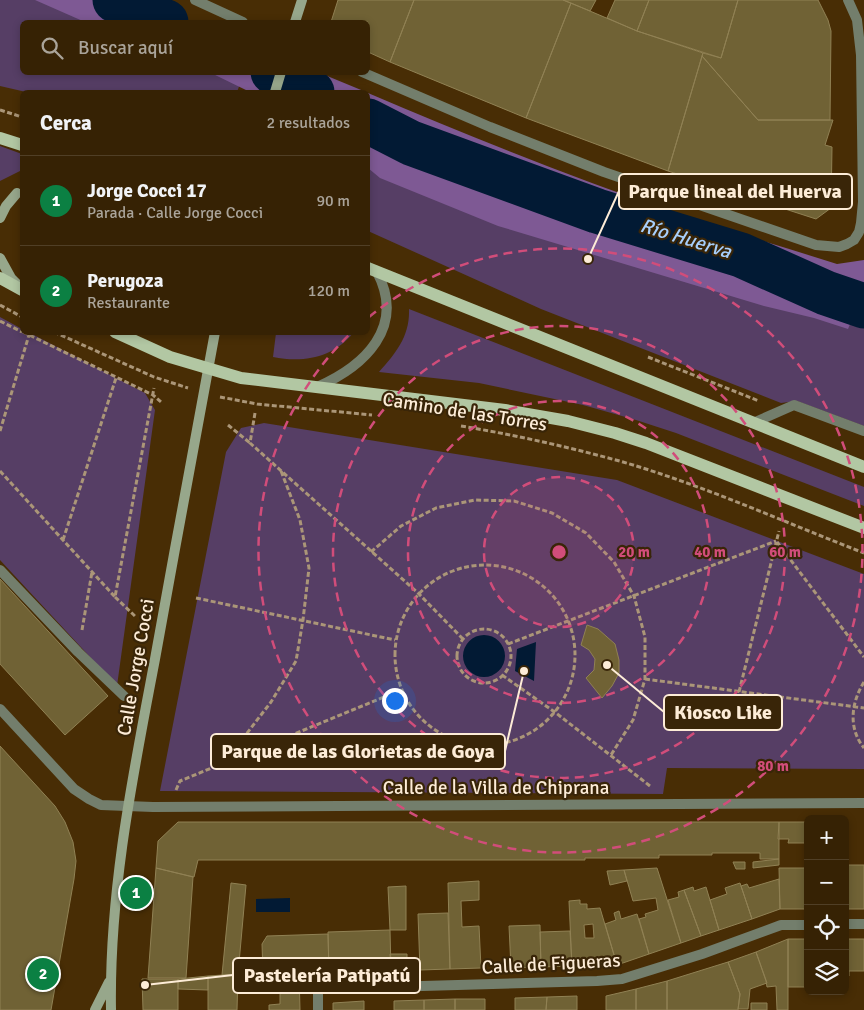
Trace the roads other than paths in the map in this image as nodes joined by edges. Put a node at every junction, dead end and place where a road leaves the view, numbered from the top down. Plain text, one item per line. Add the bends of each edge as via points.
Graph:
1 (195, 0) edge
2 (302, 0) edge
3 (848, 0) edge
4 (239, 20) edge
5 (296, 20) edge
6 (280, 75) edge
7 (369, 75) edge
8 (276, 90) edge
9 (0, 138) edge
10 (20, 144) edge
11 (20, 192) edge
12 (0, 202) edge
13 (0, 218) edge
14 (0, 258) edge
15 (372, 270) edge
16 (0, 278) edge
17 (20, 288) edge
18 (20, 289) edge
19 (121, 335) edge
20 (215, 335) edge
21 (208, 369) junction
22 (316, 387) junction
23 (753, 423) junction
24 (864, 431) edge
25 (864, 466) edge
26 (864, 528) edge
27 (0, 570) edge
28 (124, 696) dead end
29 (0, 708) edge
30 (864, 803) edge
31 (128, 806) junction
32 (849, 924) edge
33 (864, 924) edge
34 (804, 925) edge
35 (110, 979) junction
36 (95, 1010) edge
37 (111, 1010) edge
38 (318, 1010) edge

1 - 4 street
2 - 5 main road
3 - 7 street via 857,20 861,55 862,202 859,232 854,240 839,247 816,244 604,172
6 - 8 main road
9 - 10 main road
11 - 12 main road
11 - 13 main road via 6,206
14 - 17 main road
15 - 22 street via 384,286 387,306 379,336 360,361
15 - 23 main road
16 - 18 main road
19 - 21 main road, Camino de las Torres via 156,352
20 - 21 main road, Calle Jorge Cocci
21 - 22 main road, Camino de las Torres via 241,378
21 - 31 main road, Calle Jorge Cocci
22 - 26 main road, Camino de las Torres via 505,410 615,433
23 - 24 street via 794,404
23 - 25 main road
27 - 28 street
29 - 31 street, Calle de la Villa de Chiprana via 74,789 101,805
30 - 31 street, Calle de la Villa de Chiprana
31 - 35 main road, Calle Jorge Cocci
32 - 33 street
34 - 38 street, Calle de Figueras via 781,925 622,979 318,989
35 - 36 main road
35 - 37 main road, Calle Jorge Cocci

